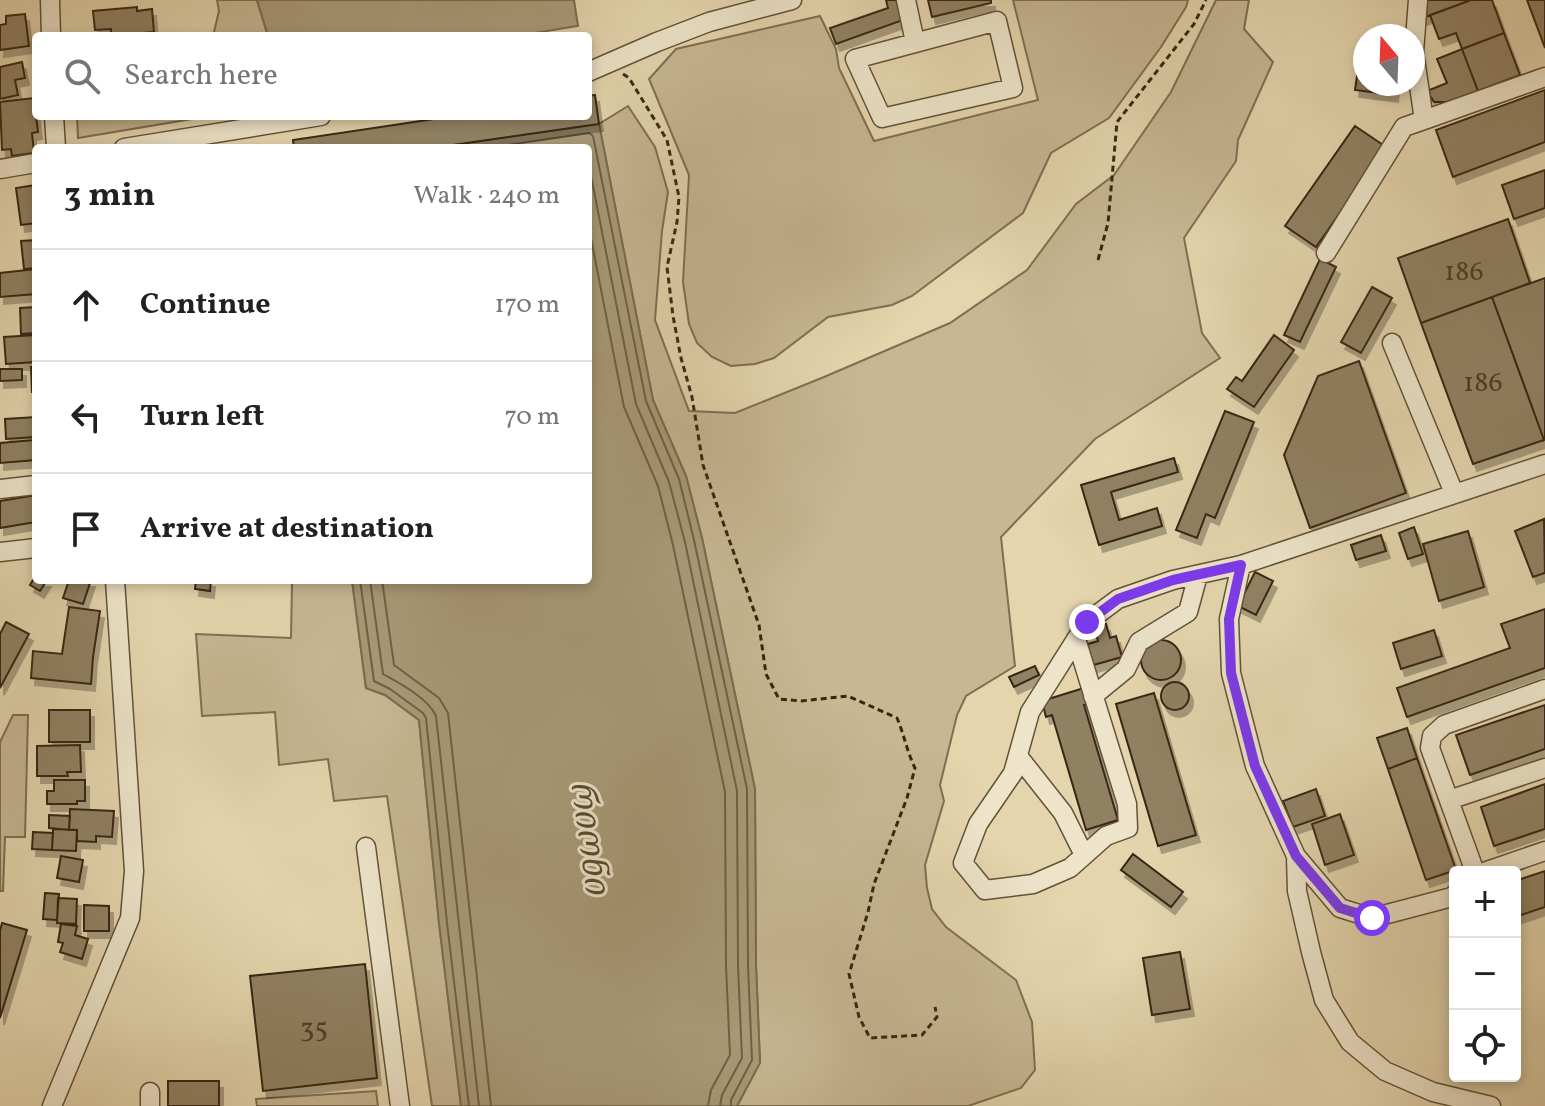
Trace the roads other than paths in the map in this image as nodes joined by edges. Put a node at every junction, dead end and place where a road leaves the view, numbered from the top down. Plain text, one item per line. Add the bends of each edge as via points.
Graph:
1 (50, 0) edge
2 (792, 0) edge
3 (906, 0) edge
4 (1418, 0) edge
5 (51, 32) edge
6 (915, 42) junction
7 (592, 70) edge
8 (1545, 77) edge
9 (54, 120) edge
10 (294, 120) edge
11 (1424, 120) junction
12 (56, 144) edge
13 (148, 144) edge
14 (32, 164) edge
15 (0, 169) edge
16 (1326, 253) dead end
17 (1392, 343) dead end
18 (1545, 464) edge
19 (32, 485) edge
20 (0, 489) edge
21 (1454, 493) junction
22 (32, 548) edge
23 (0, 552) edge
24 (1241, 565) junction
25 (1198, 575) junction
26 (115, 584) edge
27 (1076, 639) junction
28 (1545, 689) edge
29 (1093, 696) junction
30 (1018, 756) junction
31 (1545, 768) edge
32 (1449, 800) junction
33 (366, 847) dead end
34 (1545, 851) edge
35 (1084, 855) junction
36 (1296, 856) junction
37 (1473, 866) edge
38 (1501, 866) edge
39 (1449, 898) edge
40 (52, 1106) edge
41 (400, 1106) edge
42 (1491, 1106) edge

1 - 5 street
2 - 7 street via 709,22
3 - 6 street
4 - 11 street via 1414,52
6 - 6 street via 997,21 1013,88 882,118 855,59
8 - 11 street
9 - 12 street
10 - 13 street
11 - 16 street via 1404,127
14 - 15 street
17 - 21 street
18 - 21 street
19 - 20 street
21 - 24 street
22 - 23 street
24 - 25 street
24 - 36 street via 1229,619 1231,673 1255,766
25 - 27 street via 1118,599 1087,622
25 - 29 street via 1188,612 1139,642 1126,669
26 - 40 street via 134,871 130,918
27 - 29 street
27 - 30 street via 1030,712
28 - 32 street via 1444,725 1432,736 1430,748
29 - 35 street via 1127,804 1128,828 1106,836
30 - 35 street via 1063,813
30 - 35 street via 1013,773 978,824 963,863 985,890 1033,884 1070,868
31 - 32 street
32 - 37 street
33 - 41 street
34 - 38 street
36 - 39 street via 1340,908 1372,918
36 - 42 street via 1297,891 1324,1000 1350,1042 1385,1071 1433,1092

